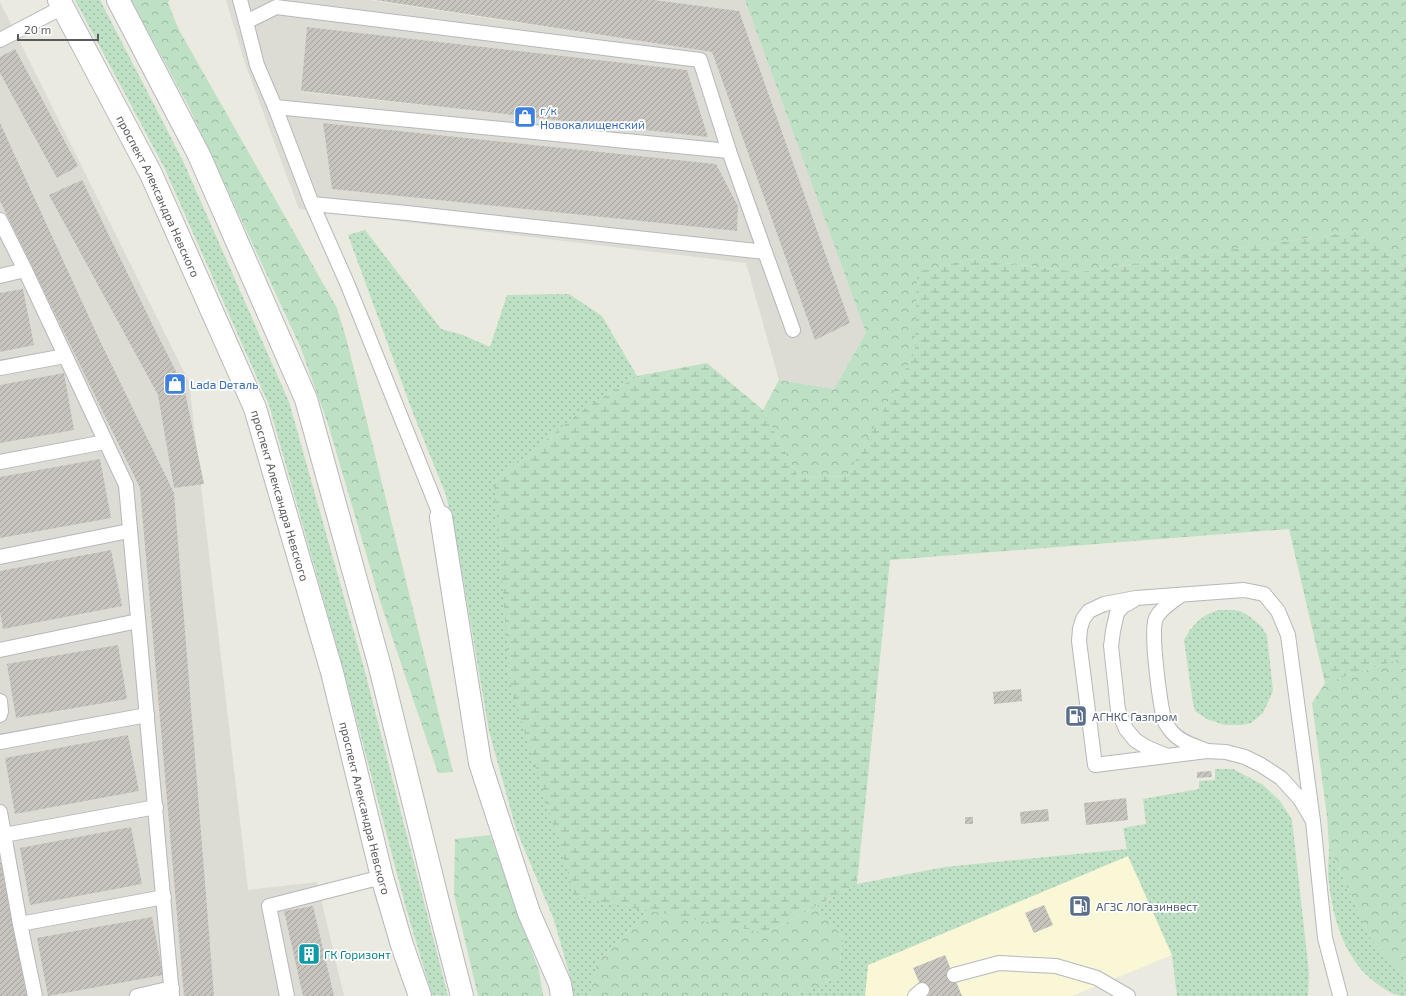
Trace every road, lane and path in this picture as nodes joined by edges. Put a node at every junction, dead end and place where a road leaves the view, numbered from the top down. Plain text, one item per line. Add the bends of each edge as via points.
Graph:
1 (118, 0) edge
2 (240, 0) edge
3 (61, 3) edge
4 (246, 22) junction
5 (0, 40) edge
6 (275, 107) junction
7 (729, 151) junction
8 (312, 204) junction
9 (0, 220) edge
10 (765, 252) junction
11 (25, 270) junction
12 (0, 276) edge
13 (793, 330) dead end
14 (65, 356) junction
15 (0, 368) edge
16 (105, 442) junction
17 (0, 462) edge
18 (441, 517) joint
19 (129, 531) junction
20 (0, 557) edge
21 (1181, 595) junction
22 (1136, 598) junction
23 (138, 621) junction
24 (0, 650) edge
25 (0, 701) edge
26 (147, 714) junction
27 (0, 715) edge
28 (0, 742) edge
29 (1207, 751) junction
30 (1167, 756) junction
31 (156, 807) junction
32 (0, 812) edge
33 (1312, 821) junction
34 (4, 835) junction
35 (382, 877) junction
36 (164, 897) junction
37 (20, 924) junction
38 (954, 975) dead end
39 (172, 992) edge
40 (35, 996) edge
41 (137, 996) edge
42 (287, 996) edge
43 (420, 996) edge
44 (462, 996) edge
45 (562, 996) edge
46 (1128, 996) edge
47 (1341, 996) edge

1 - 44 main road via 199,155 306,399 380,667
2 - 4 lane
3 - 5 lane
3 - 35 main road, проспект Александра Невского via 151,174 255,408 332,672
4 - 6 lane via 257,65
4 - 7 lane via 276,7 700,60
6 - 7 lane
6 - 8 lane
7 - 10 lane
8 - 10 lane
8 - 18 lane via 347,283
9 - 11 lane
10 - 13 lane
11 - 12 lane
11 - 14 lane
14 - 15 lane
14 - 16 lane
16 - 17 lane
16 - 19 lane via 126,484
18 - 45 main road via 480,763 529,913 560,984
19 - 20 lane
19 - 23 lane
21 - 22 lane
21 - 29 lane via 1160,611 1155,620 1154,644 1162,709 1173,734
21 - 33 lane via 1244,590 1264,594 1278,611 1288,635
22 - 30 lane via 1117,613 1113,631 1111,646 1118,710 1126,729 1135,740
22 - 30 lane via 1104,604 1090,611 1083,619 1080,630 1079,640 1095,765
23 - 24 lane
23 - 26 lane
25 - 27 lane
26 - 28 lane
26 - 31 lane
29 - 30 lane
29 - 33 lane via 1245,757 1281,778 1300,799
31 - 34 lane
31 - 36 lane
32 - 34 lane
33 - 47 lane via 1325,938
34 - 37 lane
35 - 42 lane via 269,906
35 - 43 main road, проспект Александра Невского
36 - 37 lane
36 - 39 lane
37 - 40 lane
38 - 46 lane via 999,963 1056,966 1097,978
39 - 41 lane

